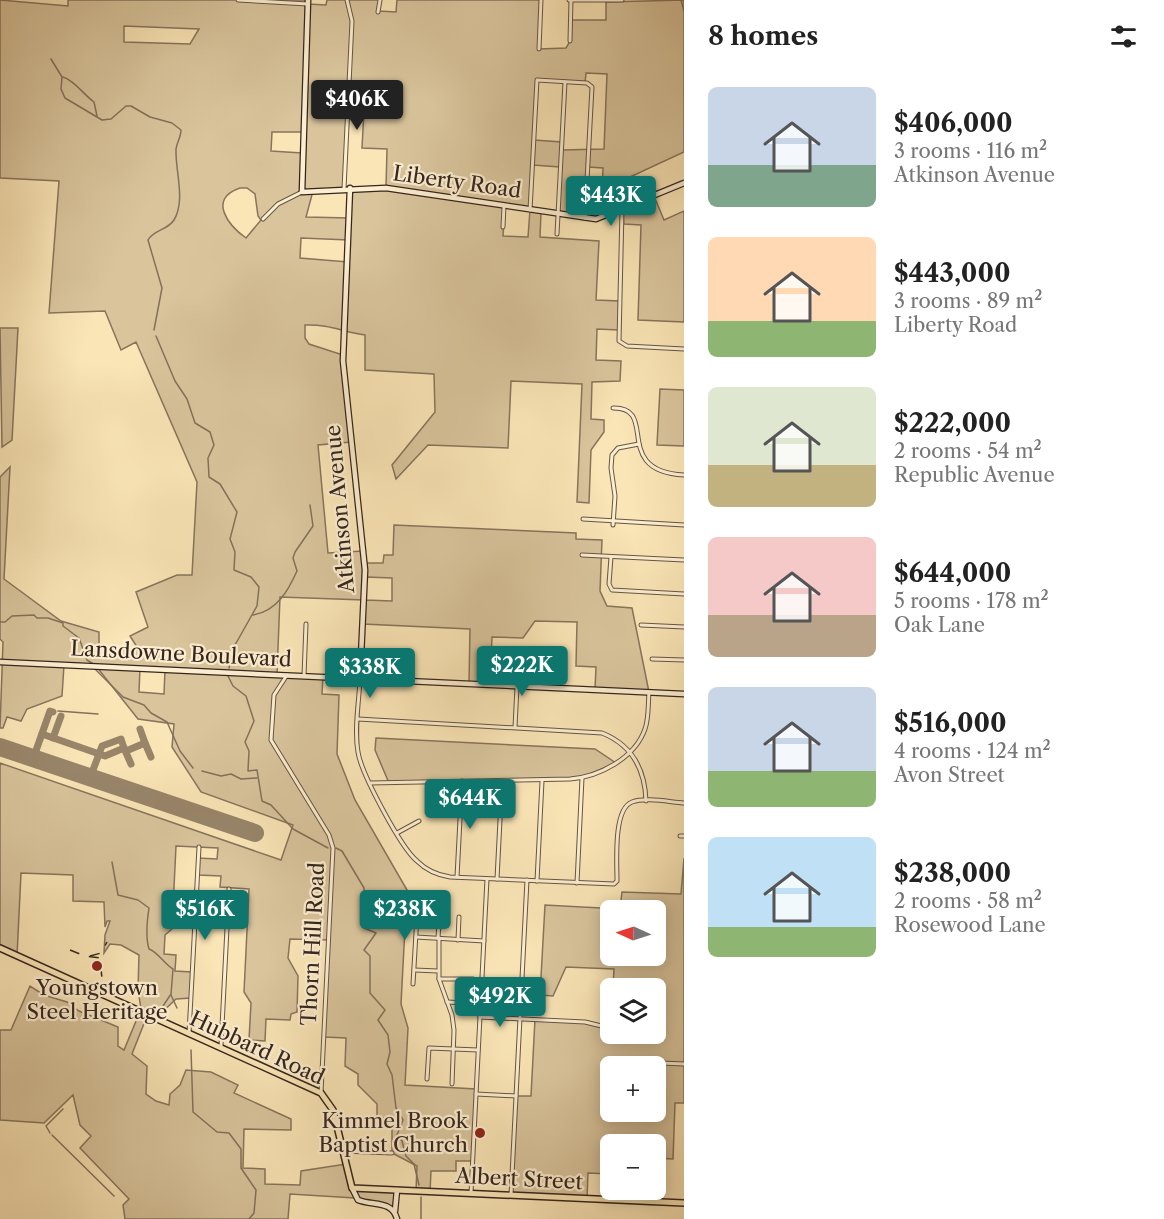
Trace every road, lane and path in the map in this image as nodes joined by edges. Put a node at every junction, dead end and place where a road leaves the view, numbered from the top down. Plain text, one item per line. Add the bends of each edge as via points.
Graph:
1 (238, 0) edge
2 (347, 0) edge
3 (380, 0) edge
4 (541, 0) edge
5 (570, 0) edge
6 (622, 0) edge
7 (308, 2) edge
8 (378, 11) dead end
9 (570, 41) dead end
10 (539, 49) dead end
11 (565, 82) junction
12 (684, 183) edge
13 (347, 188) junction
14 (302, 192) junction
15 (504, 206) junction
16 (530, 210) junction
17 (622, 210) junction
18 (558, 214) junction
19 (585, 218) junction
20 (263, 219) dead end
21 (503, 227) dead end
22 (557, 234) dead end
23 (684, 348) edge
24 (614, 408) dead end
25 (639, 444) junction
26 (684, 475) edge
27 (584, 519) dead end
28 (613, 523) junction
29 (684, 525) edge
30 (582, 555) dead end
31 (611, 557) junction
32 (684, 560) edge
33 (684, 594) edge
34 (306, 624) dead end
35 (641, 625) dead end
36 (684, 627) edge
37 (652, 659) dead end
38 (684, 660) edge
39 (0, 662) edge
40 (287, 675) junction
41 (304, 676) junction
42 (360, 678) junction
43 (517, 686) junction
44 (649, 692) junction
45 (684, 694) edge
46 (358, 720) junction
47 (515, 727) junction
48 (629, 752) junction
49 (582, 778) junction
50 (542, 780) junction
51 (462, 781) junction
52 (502, 781) junction
53 (370, 783) junction
54 (646, 801) junction
55 (684, 803) edge
56 (419, 821) dead end
57 (398, 833) junction
58 (199, 847) dead end
59 (457, 877) junction
60 (487, 879) junction
61 (497, 879) junction
62 (527, 880) junction
63 (537, 881) junction
64 (577, 883) junction
65 (229, 889) dead end
66 (418, 899) dead end
67 (440, 906) dead end
68 (459, 917) dead end
69 (416, 937) junction
70 (439, 938) junction
71 (458, 939) junction
72 (484, 941) junction
73 (0, 948) edge
74 (414, 970) junction
75 (438, 971) junction
76 (439, 979) junction
77 (473, 979) dead end
78 (413, 984) dead end
79 (447, 1002) junction
80 (466, 1003) dead end
81 (480, 1017) junction
82 (520, 1019) junction
83 (600, 1026) edge
84 (189, 1034) junction
85 (221, 1048) junction
86 (453, 1049) junction
87 (478, 1050) junction
88 (666, 1063) edge
89 (684, 1064) edge
90 (427, 1079) dead end
91 (452, 1084) dead end
92 (321, 1093) junction
93 (476, 1094) junction
94 (516, 1096) junction
95 (343, 1151) junction
96 (392, 1153) dead end
97 (352, 1188) junction
98 (397, 1190) junction
99 (471, 1193) junction
100 (511, 1195) junction
101 (684, 1203) edge
102 (395, 1211) junction
103 (398, 1219) edge

1 - 7 street
2 - 13 street, Atkinson Avenue via 352,21
3 - 8 street
4 - 10 street
5 - 6 street
5 - 9 street
7 - 14 street
11 - 16 street via 537,80
11 - 18 street
11 - 19 street via 591,84
12 - 17 street, Liberty Road
13 - 14 street, Liberty Road
13 - 15 street, Liberty Road via 386,188
13 - 42 street, Atkinson Avenue via 343,361 365,570
14 - 20 street, Liberty Road via 277,205
15 - 16 street, Liberty Road
15 - 21 street
16 - 18 street, Liberty Road
17 - 19 street, Liberty Road via 599,219
17 - 23 street via 620,342 627,346
18 - 19 street, Liberty Road
18 - 22 street
24 - 25 street via 632,413
25 - 26 street via 651,467 663,473
25 - 28 street via 618,448 612,455
27 - 28 street
28 - 29 street
30 - 31 street
31 - 32 street
31 - 33 street via 611,588
34 - 41 street
35 - 36 street
37 - 38 street
39 - 40 street, Lansdowne Boulevard
40 - 41 street, Lansdowne Boulevard
40 - 92 street, Thorn Hill Road via 274,695 272,740 333,848
41 - 42 street, Lansdowne Boulevard
42 - 43 street, Lansdowne Boulevard
42 - 46 street, Atkinson Avenue
43 - 44 street, Lansdowne Boulevard
43 - 47 street
44 - 45 street, Lansdowne Boulevard
44 - 48 street via 646,728
46 - 47 street
46 - 53 street, Atkinson Avenue via 358,756
47 - 48 street via 594,731 616,740
48 - 49 street via 606,770
48 - 54 street via 643,773
49 - 50 street
49 - 64 street
50 - 52 street
50 - 63 street
51 - 52 street
51 - 53 street
51 - 59 street
52 - 61 street
53 - 57 street, Atkinson Avenue
54 - 55 street
54 - 64 street, Atkinson Avenue via 632,802 621,812 615,884
56 - 57 street
57 - 59 street, Atkinson Avenue via 422,866
58 - 84 street
59 - 60 street, Atkinson Avenue
60 - 61 street, Atkinson Avenue
60 - 72 street
61 - 62 street, Atkinson Avenue
62 - 63 street, Atkinson Avenue
62 - 82 street
63 - 64 street, Atkinson Avenue
65 - 85 street
66 - 69 street
67 - 70 street
68 - 71 street
69 - 70 street
69 - 74 street
70 - 71 street
70 - 75 street
71 - 72 street
72 - 81 street
73 - 84 main road, Hubbard Road
74 - 75 street
74 - 78 street
75 - 76 street
76 - 77 street
76 - 79 street
79 - 80 street
79 - 86 street via 453,1023
81 - 82 street
81 - 87 street
82 - 83 street
82 - 94 street
84 - 85 main road, Hubbard Road
85 - 92 main road, Hubbard Road
86 - 87 street
86 - 90 street via 429,1048
86 - 91 street
87 - 93 street
88 - 89 street
92 - 95 main road, Hubbard Road via 333,1110
93 - 94 street
93 - 99 street
94 - 100 street
95 - 96 street
95 - 97 main road, Hubbard Road
97 - 98 main road, Albert Street
97 - 102 street via 360,1202 385,1205
98 - 99 main road, Albert Street
98 - 102 street
99 - 100 main road, Albert Street
100 - 101 main road, Albert Street
102 - 103 street

